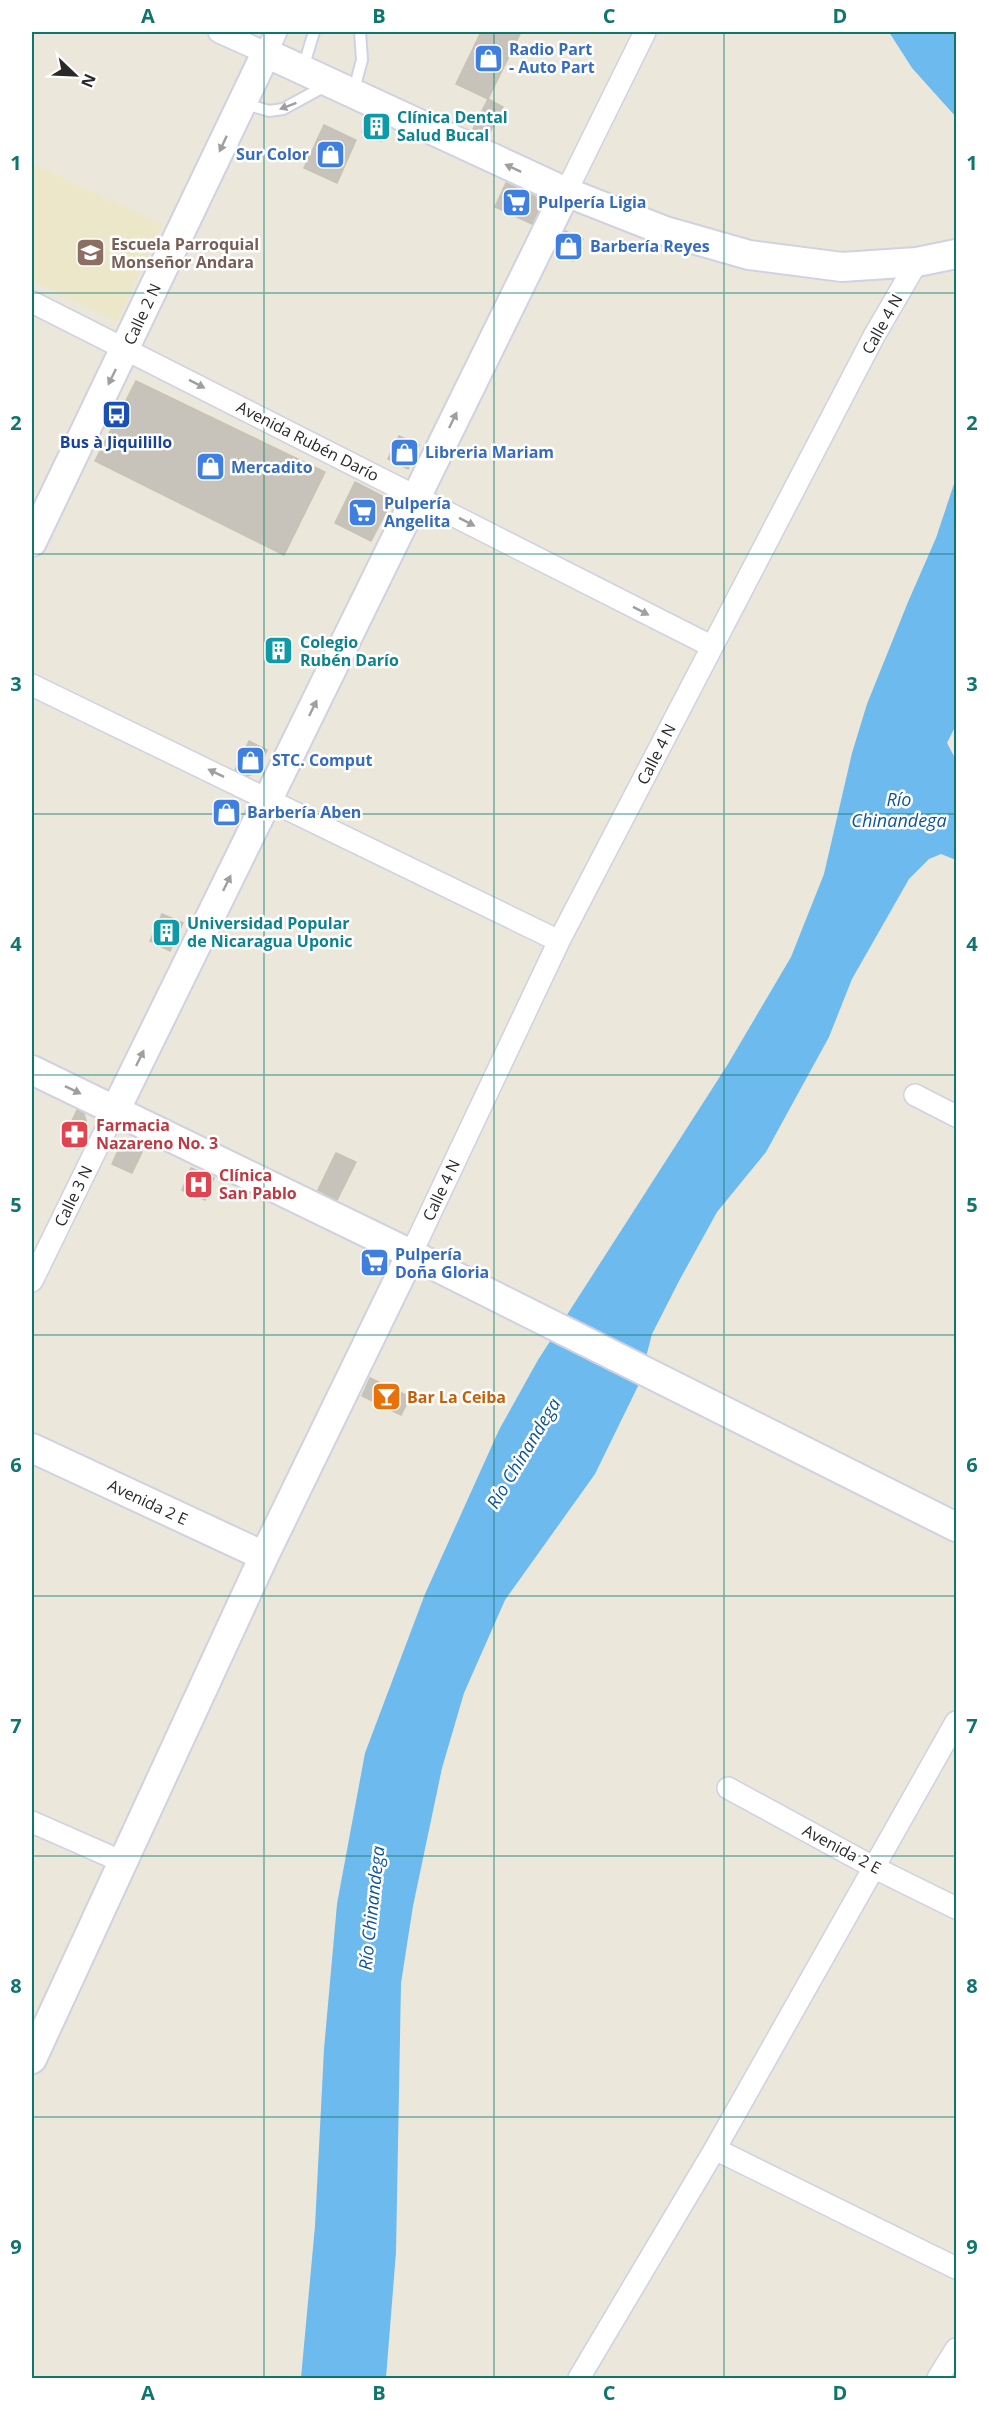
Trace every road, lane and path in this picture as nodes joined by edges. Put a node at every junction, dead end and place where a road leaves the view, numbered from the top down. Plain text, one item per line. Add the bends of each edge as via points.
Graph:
1 (219, 32) edge
2 (314, 32) edge
3 (360, 32) edge
4 (645, 32) edge
5 (271, 42) edge
6 (302, 70) junction
7 (342, 88) junction
8 (242, 103) junction
9 (566, 192) junction
10 (957, 255) edge
11 (917, 262) junction
12 (32, 302) edge
13 (126, 348) junction
14 (415, 496) junction
15 (32, 542) edge
16 (711, 646) junction
17 (32, 685) edge
18 (269, 799) junction
19 (559, 941) junction
20 (32, 1070) edge
21 (915, 1095) dead end
22 (114, 1111) junction
23 (957, 1116) edge
24 (411, 1254) junction
25 (32, 1281) edge
26 (32, 1448) edge
27 (957, 1527) edge
28 (264, 1556) junction
29 (956, 1726) edge
30 (728, 1788) dead end
31 (32, 1822) edge
32 (123, 1862) junction
33 (873, 1867) junction
34 (957, 1908) edge
35 (32, 2059) edge
36 (715, 2149) junction
37 (957, 2268) edge
38 (957, 2349) edge
39 (579, 2379) edge
40 (938, 2379) edge

1 - 5 street
2 - 6 lane
3 - 7 lane via 362,60
4 - 9 street
5 - 6 street
5 - 8 street, Calle 2 N
6 - 7 street
7 -> 8 lane via 283,109 269,111
9 -> 7 street
8 -> 13 street, Calle 2 N
9 - 11 street via 665,231 749,255 842,267
14 -> 9 street
10 - 11 street
11 - 16 street, Calle 4 N
12 - 13 street, Avenida Rubén Darío
13 -> 14 street, Avenida Rubén Darío
13 -> 15 street, Calle 2 N
14 -> 16 street, Avenida Rubén Darío
18 -> 14 street
16 - 19 street, Calle 4 N
18 -> 17 street
18 - 19 street
22 -> 18 street
19 - 24 street, Calle 4 N
20 -> 22 street
21 - 23 street
22 - 24 street
22 - 25 street, Calle 3 N
24 - 27 street
24 - 28 street
26 - 28 street, Avenida 2 E
28 - 32 street
29 - 33 street
30 - 33 street, Avenida 2 E
31 - 32 street
32 - 35 street
33 - 34 street, Avenida 2 E
33 - 36 street
36 - 37 street
36 - 39 street
38 - 40 street

